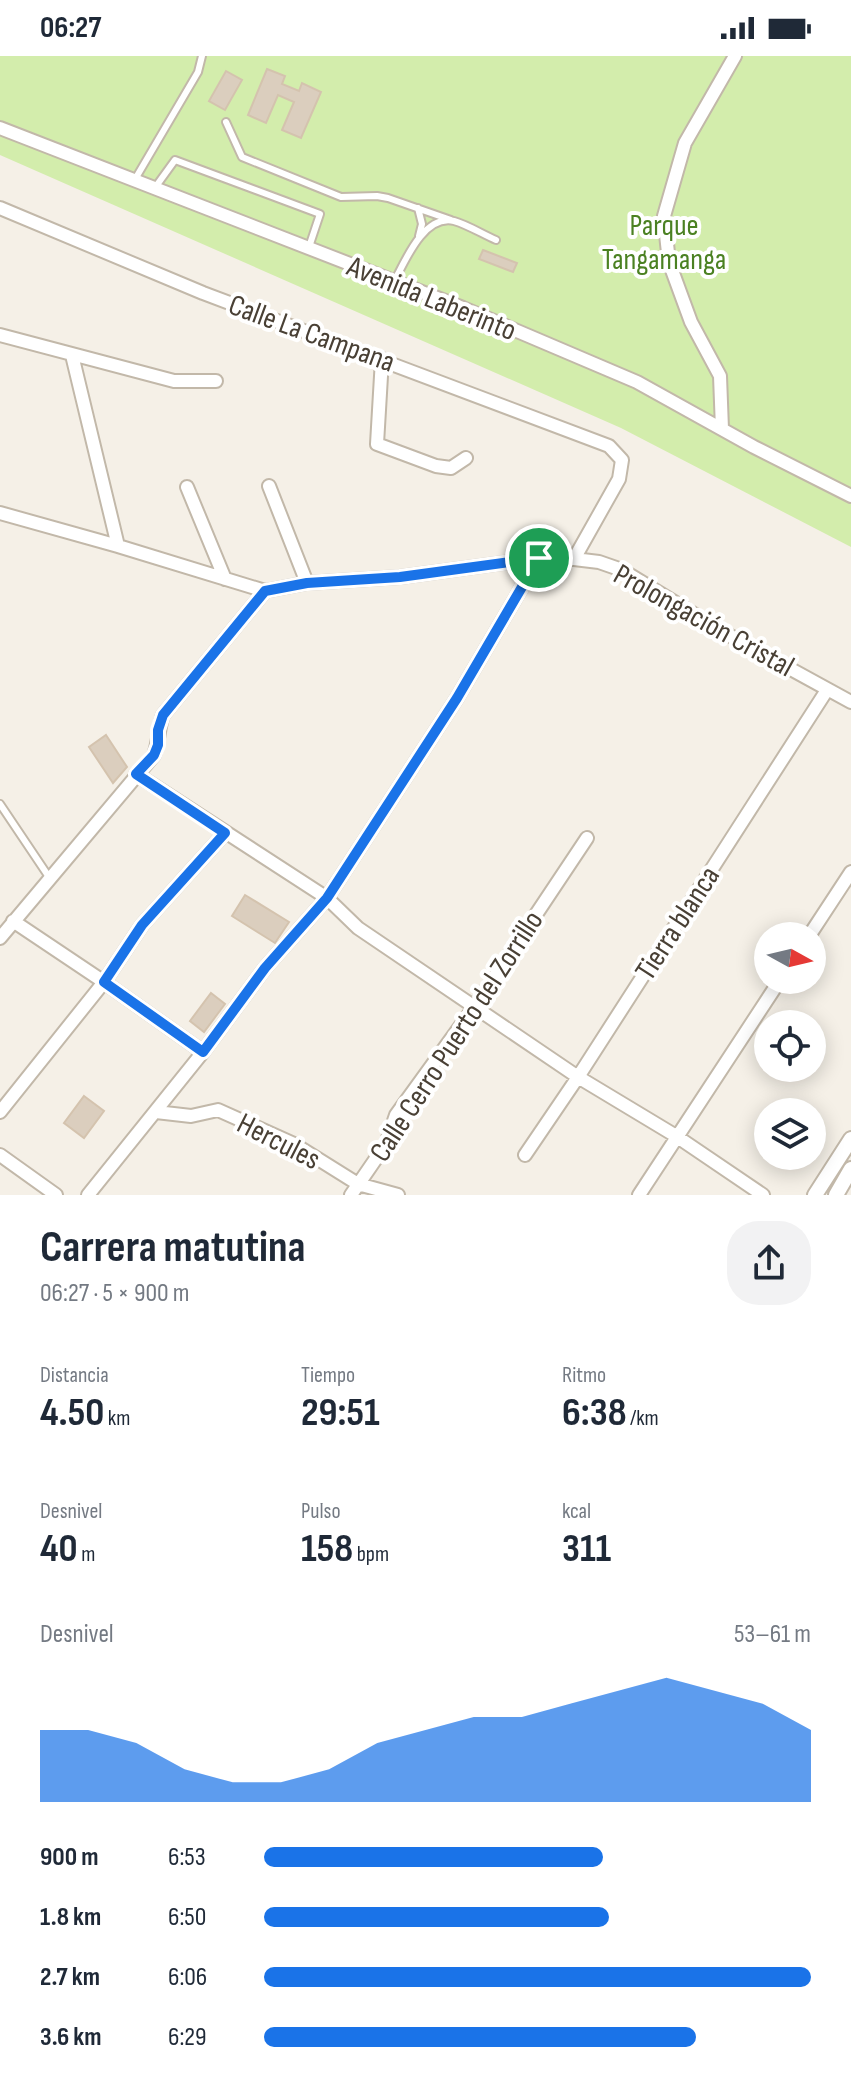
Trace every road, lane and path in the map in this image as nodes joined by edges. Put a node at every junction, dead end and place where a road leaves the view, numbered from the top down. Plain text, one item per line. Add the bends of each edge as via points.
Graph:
1 (202, 56) edge
2 (208, 56) edge
3 (735, 56) edge
4 (198, 72) junction
5 (226, 122) dead end
6 (0, 128) edge
7 (134, 181) junction
8 (154, 189) junction
9 (0, 208) edge
10 (418, 208) junction
11 (451, 220) junction
12 (496, 240) dead end
13 (416, 242) junction
14 (309, 249) junction
15 (394, 282) junction
16 (0, 335) edge
17 (72, 355) junction
18 (382, 359) junction
19 (216, 381) dead end
20 (722, 429) junction
21 (466, 458) dead end
22 (269, 486) dead end
23 (187, 487) dead end
24 (851, 496) edge
25 (0, 513) edge
26 (118, 546) junction
27 (539, 558) junction
28 (574, 559) junction
29 (225, 579) junction
30 (307, 583) junction
31 (265, 591) junction
32 (827, 690) junction
33 (851, 702) edge
34 (136, 774) junction
35 (0, 804) edge
36 (225, 833) junction
37 (587, 838) dead end
38 (851, 872) edge
39 (49, 878) junction
40 (327, 898) junction
41 (13, 921) junction
42 (818, 922) edge
43 (0, 938) edge
44 (104, 982) junction
45 (771, 994) edge
46 (475, 1006) junction
47 (203, 1052) junction
48 (578, 1077) junction
49 (0, 1112) edge
50 (156, 1112) junction
51 (676, 1136) junction
52 (849, 1150) edge
53 (0, 1155) edge
54 (525, 1155) dead end
55 (851, 1169) edge
56 (354, 1190) edge
57 (56, 1195) edge
58 (88, 1195) edge
59 (398, 1195) edge
60 (639, 1195) edge
61 (763, 1195) edge
62 (815, 1195) edge
63 (836, 1195) edge

1 - 4 lane
2 - 4 lane
3 - 20 street via 685,143 664,216 669,262 691,322 720,376
4 - 7 lane
5 - 10 lane via 242,157 341,197 377,196
6 - 7 street, Avenida Laberinto
7 - 8 street, Avenida Laberinto
8 - 14 street, Avenida Laberinto
8 - 14 lane via 175,160 320,214
9 - 18 street, Calle La Campana via 203,293
10 - 11 lane
10 - 13 lane via 422,224
11 - 12 lane
11 - 13 lane via 436,223
13 - 15 lane
14 - 15 street, Avenida Laberinto
15 - 20 street, Avenida Laberinto via 637,382
16 - 17 street
17 - 19 street via 174,381
17 - 26 street
18 - 21 street via 377,444 436,466 451,468
18 - 28 street, Calle La Campana via 609,446 622,460 619,479
20 - 24 street, Avenida Laberinto
22 - 30 street
23 - 29 street
25 - 26 street
26 - 29 street
27 - 28 street, Prolongación Cristal
27 - 30 street, Prolongación Cristal
27 - 40 street via 457,698
28 - 32 street, Prolongación Cristal via 622,570
29 - 31 street
30 - 31 street, Prolongación Cristal
31 - 34 street via 163,715 154,755
32 - 33 street, Prolongación Cristal
32 - 48 street, Tierra blanca
34 - 36 street
34 - 39 street
35 - 39 lane
36 - 40 street
36 - 44 street via 142,925
37 - 46 street, Calle Cerro Puerto del Zorrillo
38 - 42 street
39 - 41 street
40 - 46 street via 358,928
40 - 47 street via 265,968
41 - 43 street
41 - 44 street
44 - 47 street
44 - 49 street
45 - 51 street
46 - 48 street
46 - 56 street, Calle Cerro Puerto del Zorrillo via 396,1115 386,1144
47 - 50 street
48 - 51 street
48 - 54 street, Tierra blanca
50 - 56 street, Hercules via 191,1116 218,1110 294,1144
50 - 58 street
51 - 60 street
51 - 61 street
52 - 62 street
53 - 57 street
55 - 63 street
56 - 59 street, Hercules

